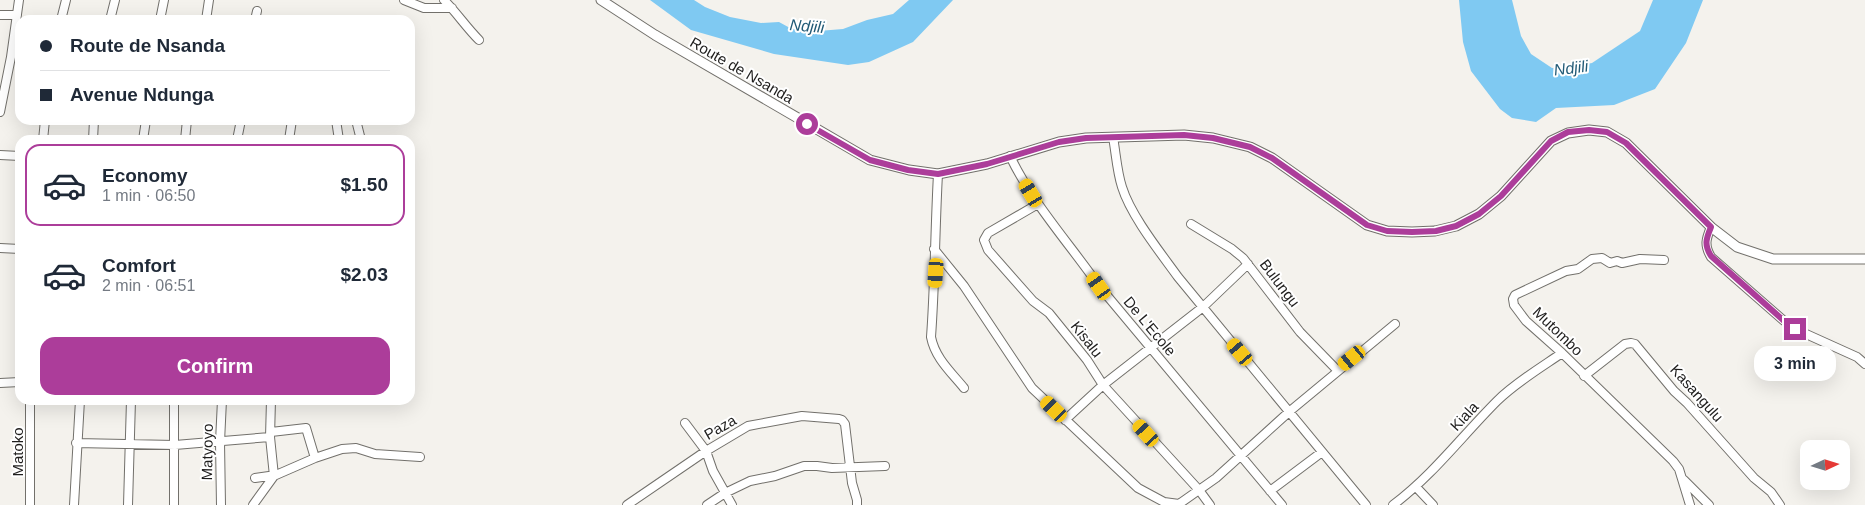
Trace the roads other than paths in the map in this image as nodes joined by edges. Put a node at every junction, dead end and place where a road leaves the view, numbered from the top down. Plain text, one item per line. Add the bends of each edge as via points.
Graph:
1 (19, 0) edge
2 (66, 0) edge
3 (115, 0) edge
4 (164, 0) edge
5 (209, 0) edge
6 (404, 0) edge
7 (444, 0) edge
8 (601, 0) edge
9 (452, 8) junction
10 (257, 11) dead end
11 (17, 14) joint
12 (0, 15) edge
13 (62, 15) edge
14 (111, 15) edge
15 (161, 15) edge
16 (207, 15) edge
17 (256, 15) edge
18 (15, 28) edge
19 (479, 40) dead end
20 (0, 112) edge
21 (1113, 137) junction
22 (0, 155) edge
23 (15, 156) edge
24 (1010, 156) junction
25 (938, 174) junction
26 (1038, 204) junction
27 (1191, 224) dead end
28 (1711, 227) junction
29 (934, 249) junction
30 (15, 250) edge
31 (1, 251) edge
32 (1664, 260) dead end
33 (1865, 260) edge
34 (1248, 264) junction
35 (1203, 307) junction
36 (1395, 324) dead end
37 (1151, 348) junction
38 (1562, 353) junction
39 (1865, 364) edge
40 (1337, 370) junction
41 (1584, 376) junction
42 (15, 382) edge
43 (0, 383) edge
44 (1103, 384) junction
45 (964, 388) dead end
46 (30, 405) edge
47 (80, 405) edge
48 (131, 405) edge
49 (174, 405) edge
50 (222, 405) edge
51 (271, 405) edge
52 (1290, 411) junction
53 (1065, 420) junction
54 (685, 422) dead end
55 (270, 435) junction
56 (220, 442) junction
57 (76, 443) junction
58 (130, 444) junction
59 (174, 446) junction
60 (706, 451) junction
61 (1322, 452) junction
62 (1240, 456) junction
63 (420, 457) dead end
64 (315, 458) junction
65 (885, 466) dead end
66 (850, 467) junction
67 (274, 476) junction
68 (255, 478) dead end
69 (1682, 479) junction
70 (1416, 487) junction
71 (1199, 490) junction
72 (1270, 491) junction
73 (725, 493) junction
74 (30, 505) edge
75 (74, 505) edge
76 (128, 505) edge
77 (174, 505) edge
78 (221, 505) edge
79 (253, 505) edge
80 (627, 505) edge
81 (707, 505) edge
82 (732, 505) edge
83 (857, 505) edge
84 (1210, 505) edge
85 (1282, 505) edge
86 (1366, 505) edge
87 (1393, 505) edge
88 (1433, 505) edge
89 (1690, 505) edge
90 (1709, 505) edge
91 (1780, 505) edge

1 - 11 street
2 - 13 street
3 - 14 street
4 - 15 street
5 - 16 street
6 - 9 street via 424,8
7 - 9 street
8 - 25 street, Route de Nsanda via 870,160
9 - 19 street
10 - 17 street
11 - 12 street
18 - 20 street
21 - 24 street, Route de Nsanda via 1059,142
21 - 28 street, Route de Nsanda via 1184,135 1250,147 1272,158 1367,225 1387,231 1412,232 1456,226 1479,214 1501,196 1551,141 1568,132 1607,132 1626,143
21 - 35 street via 1122,188 1138,220
22 - 23 street
24 - 25 street, Route de Nsanda
24 - 26 street, De L'Ecole
25 - 29 street
26 - 37 street, De L'Ecole via 1064,242
26 - 44 street, Kisalu via 988,233 984,240 986,246 1033,301 1054,319
27 - 34 street, Bulungu via 1232,249
28 - 33 street, Route de Nsanda via 1737,247 1772,259
28 - 39 street via 1705,244 1711,256 1795,329
29 - 45 street via 933,347
29 - 53 street via 964,286 1032,388
30 - 31 street
32 - 38 street, Mutombo via 1610,263 1602,258 1592,259 1515,295 1514,305 1526,321
34 - 35 street
34 - 40 street, Bulungu via 1300,332
35 - 37 street
35 - 52 street
36 - 40 street
37 - 44 street
37 - 62 street, De L'Ecole
38 - 41 street, Mutombo
38 - 70 street, Kiala via 1504,394
40 - 52 street
41 - 69 street, Mutombo via 1673,460
41 - 91 street, Kasangulu via 1625,344 1634,344
42 - 43 street
44 - 53 street
44 - 71 street, Kisalu
46 - 74 street, Matoko
47 - 57 street
48 - 58 street
49 - 59 street
50 - 56 street, Matyoyo
51 - 55 street
52 - 61 street
52 - 62 street
53 - 71 street via 1138,488 1164,502 1179,504
54 - 60 street
55 - 56 street
55 - 64 street via 306,428
55 - 67 street
56 - 59 street
56 - 78 street, Matyoyo
57 - 58 street
57 - 75 street
58 - 59 street
58 - 76 street
59 - 77 street
60 - 66 street, Paza via 752,425 802,416 842,420
60 - 73 street
60 - 80 street, Paza
61 - 72 street
61 - 86 street
62 - 71 street
62 - 72 street, De L'Ecole
63 - 64 street via 375,454 356,448
64 - 67 street
65 - 66 street
66 - 73 street via 804,466 750,481
66 - 83 street
67 - 68 street
67 - 79 street
69 - 89 street, Mutombo
69 - 90 street
70 - 87 street, Kiala
70 - 88 street
71 - 84 street, Kisalu
72 - 85 street, De L'Ecole
73 - 81 street
73 - 82 street

